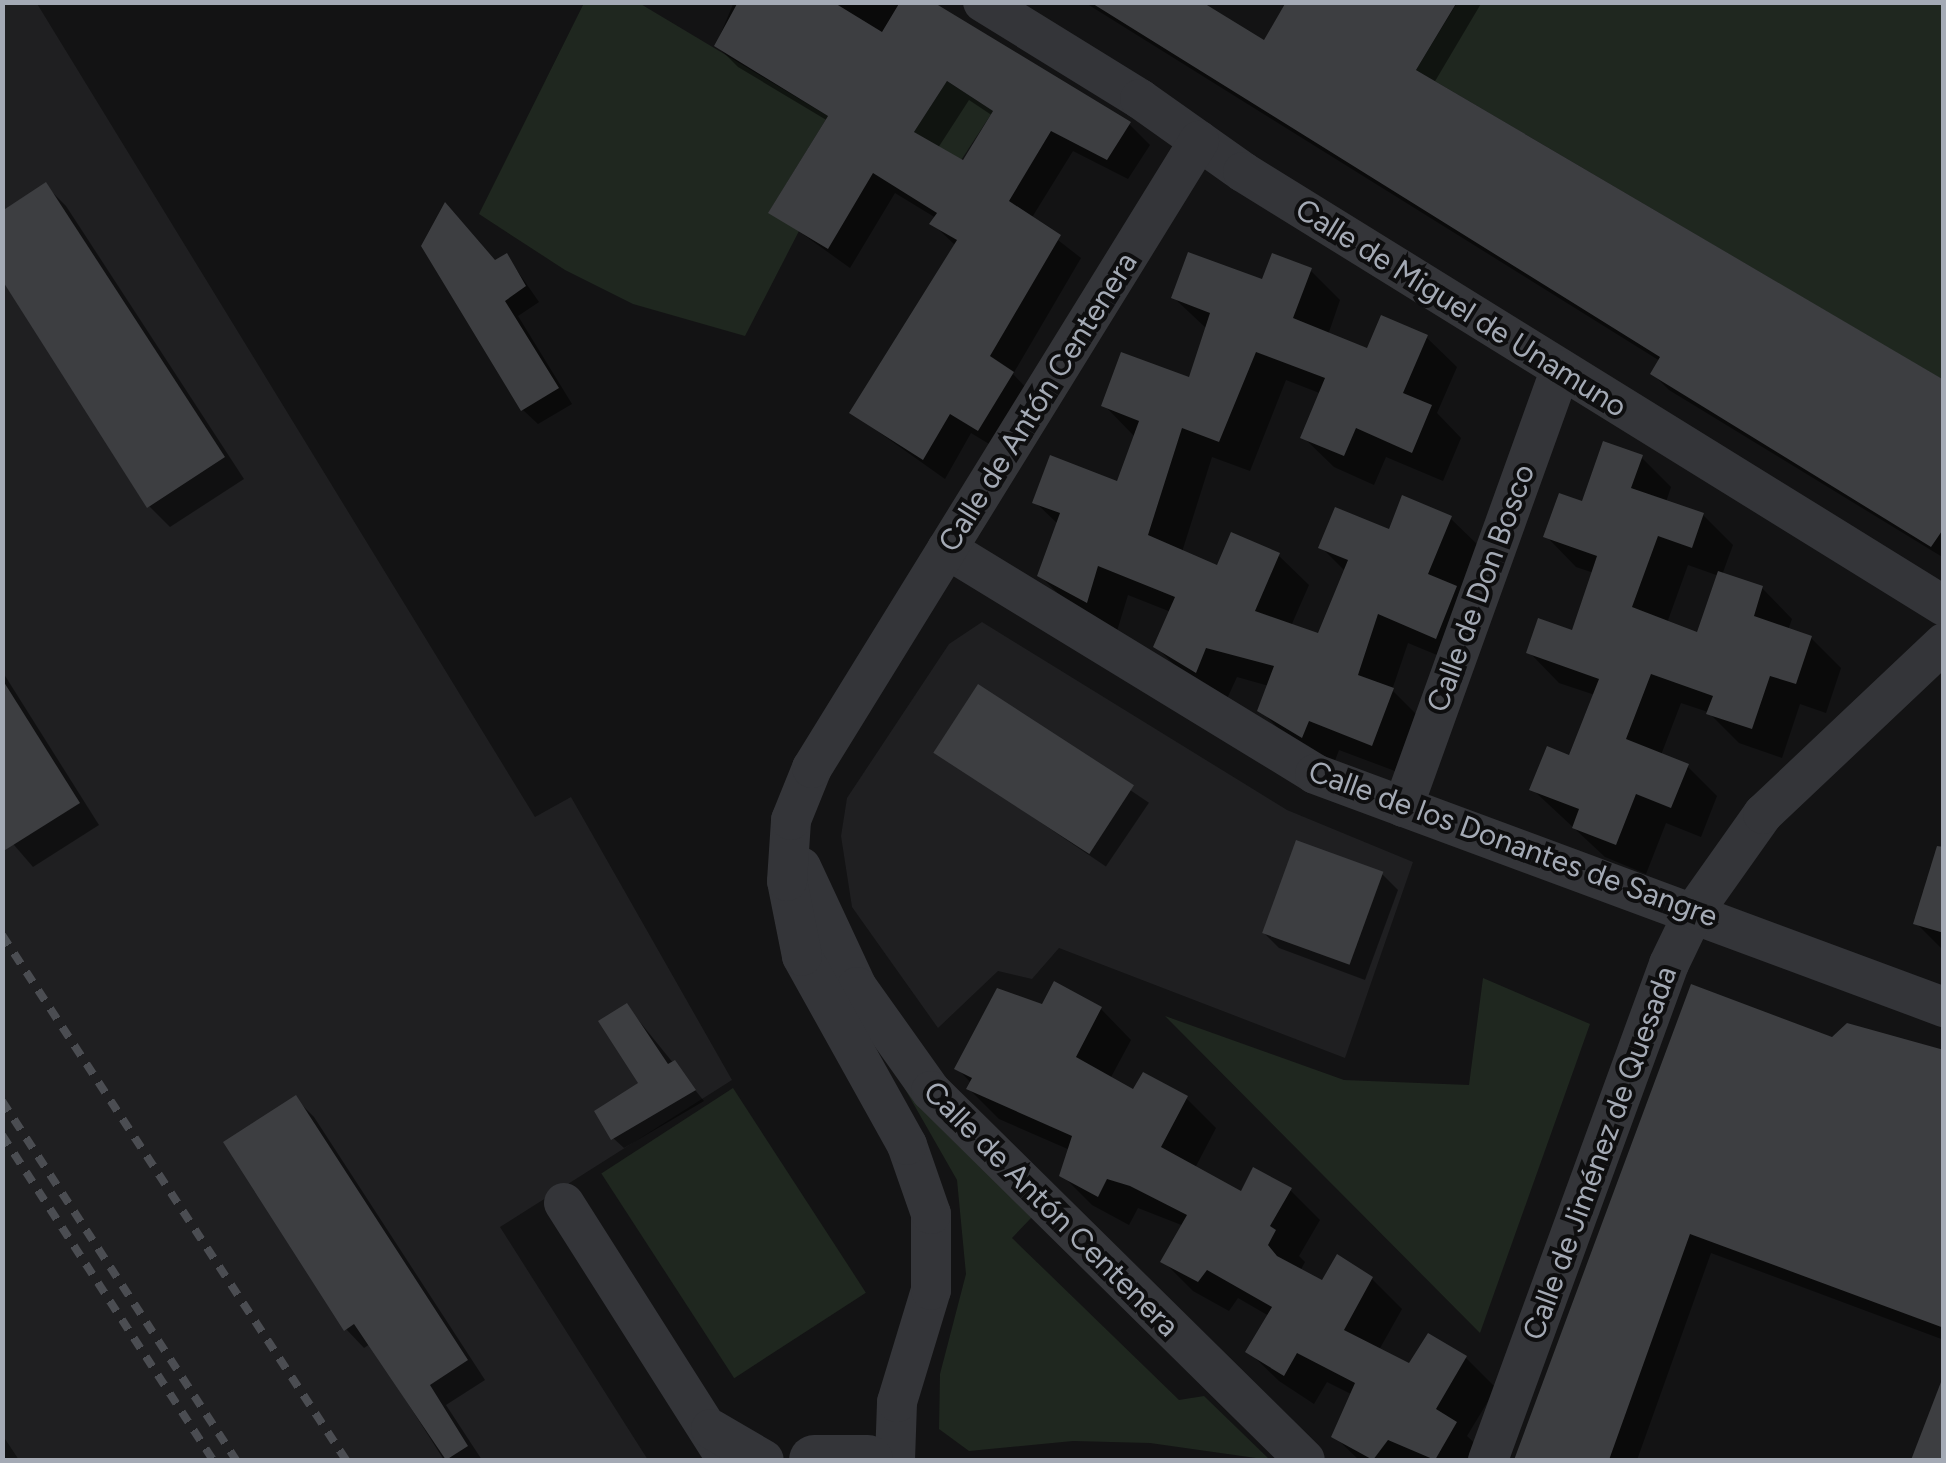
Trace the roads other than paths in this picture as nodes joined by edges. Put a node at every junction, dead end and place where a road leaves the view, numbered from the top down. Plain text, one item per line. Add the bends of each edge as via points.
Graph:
1 (984, 2) edge
2 (1199, 141) junction
3 (1560, 370) junction
4 (948, 549) junction
5 (1944, 606) edge
6 (1944, 643) edge
7 (1403, 806) junction
8 (791, 820) junction
9 (1694, 910) junction
10 (1944, 1007) edge
11 (564, 1202) dead end
12 (718, 1443) edge
13 (856, 1459) edge
14 (764, 1460) edge
15 (1305, 1460) edge
16 (1488, 1460) edge

1 - 2 street, Calle de Miguel de Unamuno
2 - 3 street, Calle de Miguel de Unamuno
2 - 4 street, Calle de Antón Centenera
3 - 5 street, Calle de Miguel de Unamuno
3 - 7 street, Calle de Don Bosco
4 - 7 street, Calle de los Donantes de Sangre via 1302,768
4 - 8 street, Calle de Antón Centenera via 812,768
6 - 9 street, Calle de Jiménez de Quesada via 1764,814
7 - 9 street, Calle de los Donantes de Sangre
8 - 13 street, Calle de Antón Centenera via 787,880 802,956 907,1145 931,1214 931,1290 900,1389
8 - 15 street, Calle de Antón Centenera via 795,850 832,942 920,1078
9 - 10 street, Calle de los Donantes de Sangre
9 - 16 street, Calle de Jiménez de Quesada
11 - 12 street
12 - 14 street

